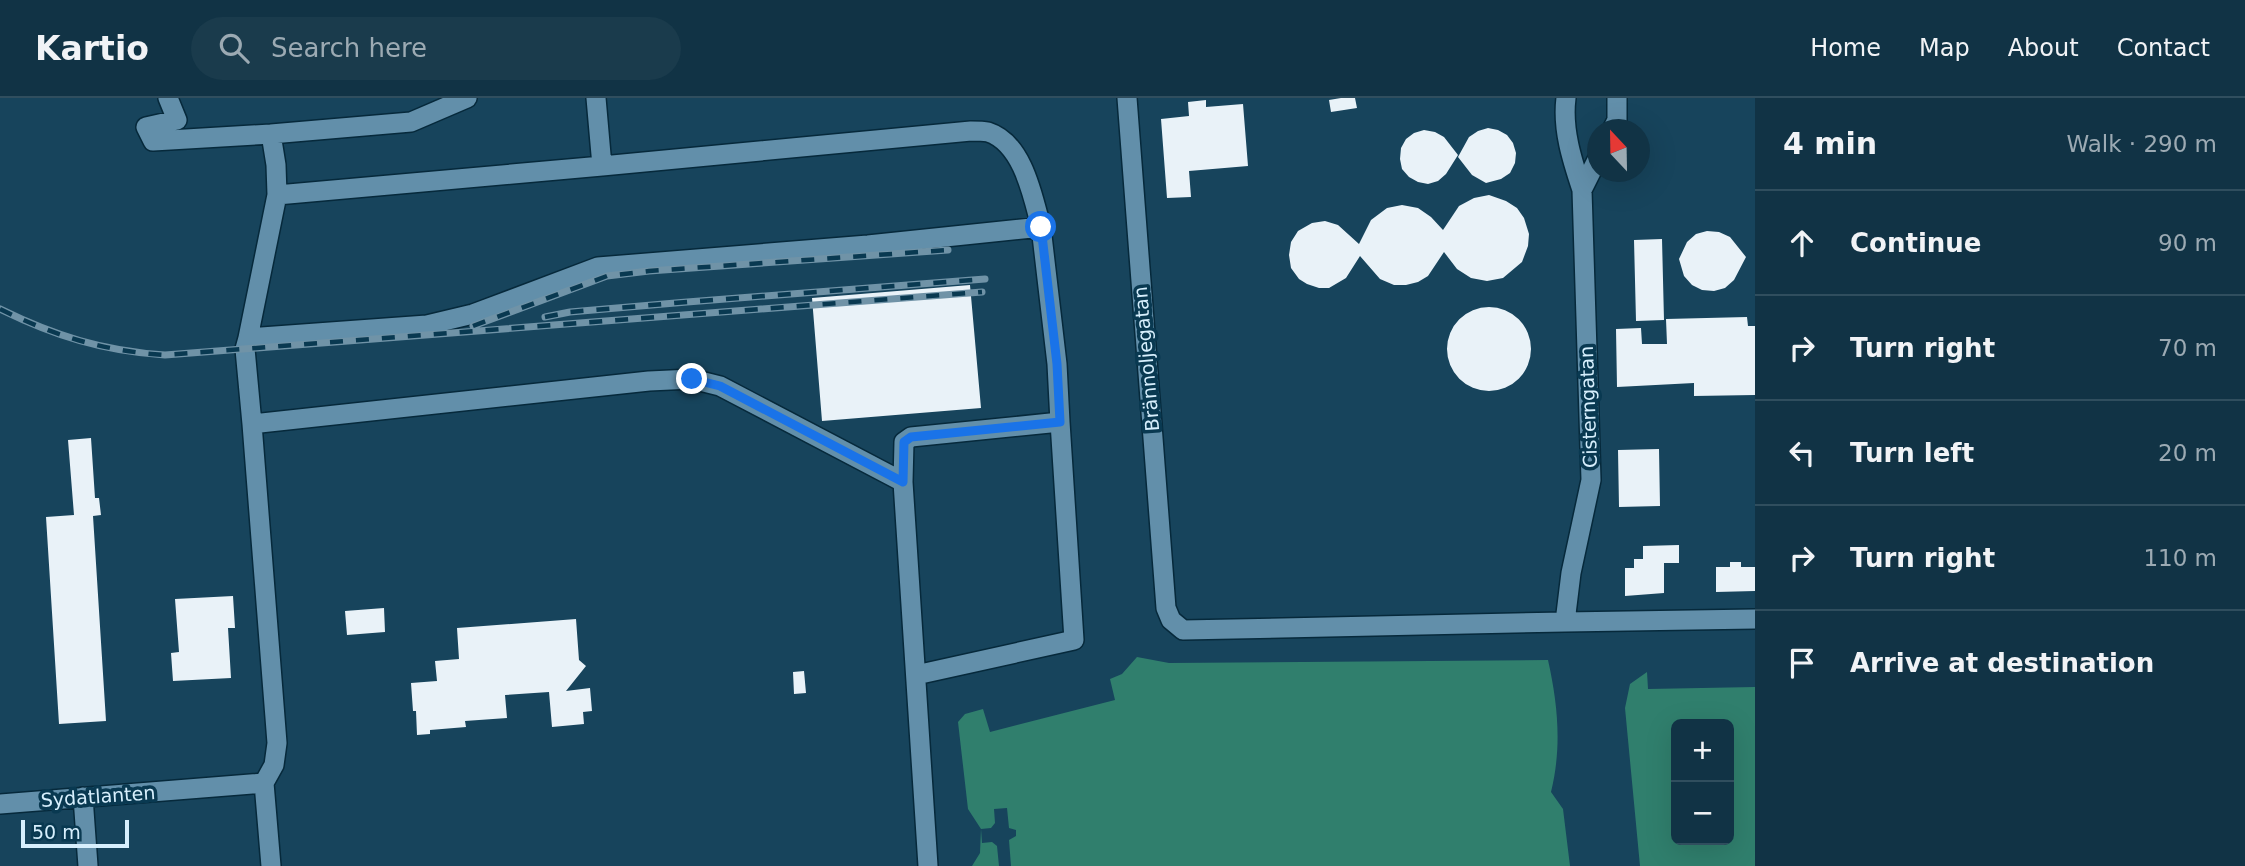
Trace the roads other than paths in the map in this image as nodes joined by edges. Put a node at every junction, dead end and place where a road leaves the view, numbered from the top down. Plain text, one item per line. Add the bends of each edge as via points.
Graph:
1 (168, 98) edge
2 (467, 98) edge
3 (596, 98) edge
4 (1127, 98) edge
5 (1566, 98) edge
6 (1617, 98) edge
7 (1617, 119) edge
8 (271, 134) junction
9 (602, 166) junction
10 (1587, 179) edge
11 (1581, 190) junction
12 (277, 195) junction
13 (1041, 227) junction
14 (247, 338) junction
15 (1060, 422) junction
16 (252, 424) junction
17 (903, 482) junction
18 (1755, 619) edge
19 (1565, 622) junction
20 (916, 675) junction
21 (264, 783) junction
22 (83, 797) junction
23 (0, 804) edge
24 (88, 866) edge
25 (271, 866) edge
26 (928, 866) edge

1 - 8 street via 177,120 146,127 153,141
2 - 8 street via 411,121
3 - 9 street
4 - 19 street, Brännoljegatan via 1166,608 1171,620 1183,630
5 - 11 street, Cisterngatan via 1563,115
6 - 7 street
8 - 12 street
9 - 12 street
9 - 13 street via 988,132 1018,157
10 - 11 street, Cisterngatan
11 - 19 street, Cisterngatan via 1591,480
12 - 14 street
13 - 14 street via 598,267 473,314 427,325
13 - 15 street
14 - 16 street
15 - 17 street via 911,437 904,442
15 - 20 street via 1074,640
16 - 17 street via 692,379 720,386
16 - 21 street via 277,743 274,765
17 - 20 street
18 - 19 street
20 - 26 street
21 - 22 street, Sydatlanten
21 - 25 street
22 - 23 street, Sydatlanten
22 - 24 street

